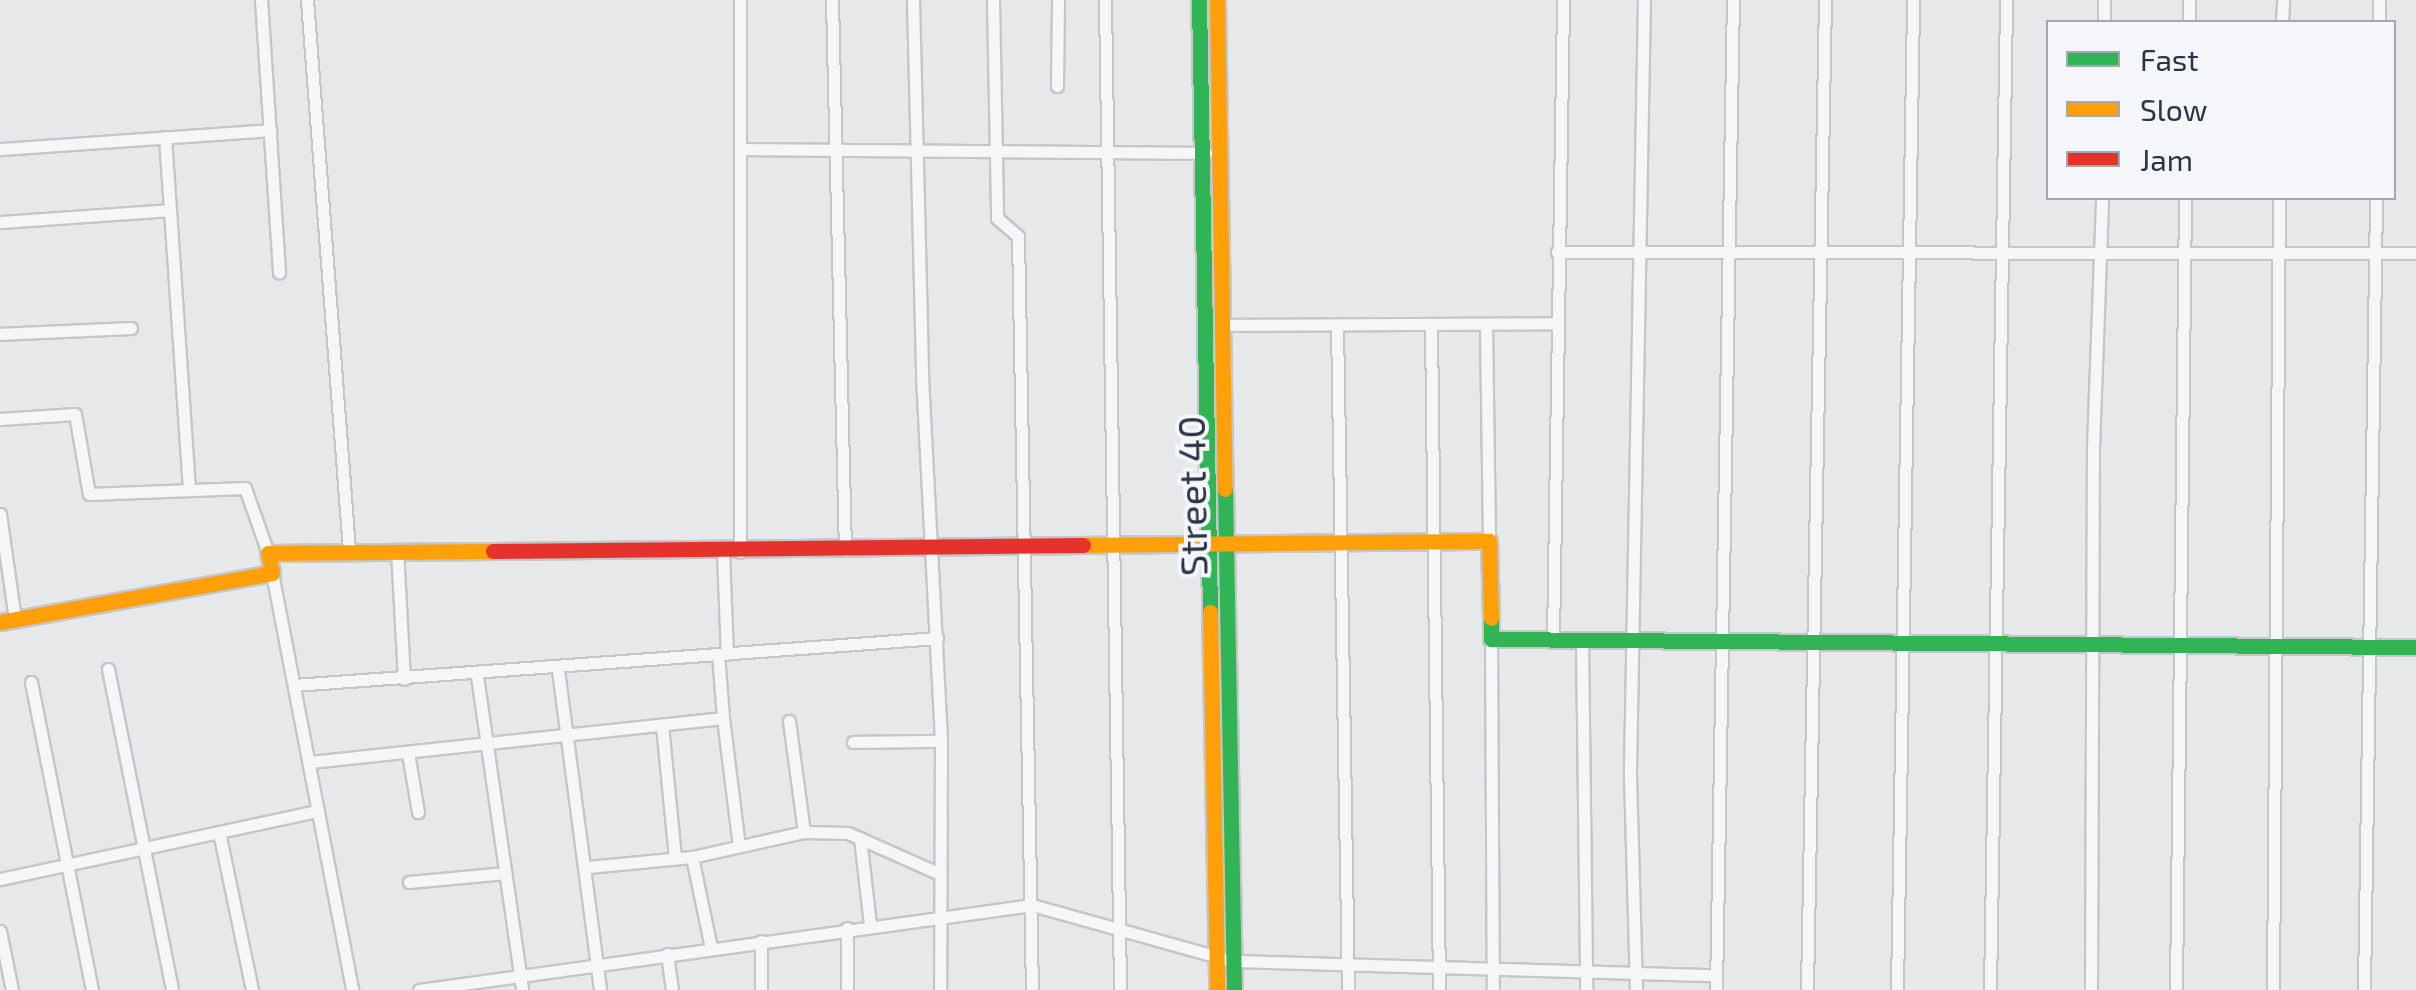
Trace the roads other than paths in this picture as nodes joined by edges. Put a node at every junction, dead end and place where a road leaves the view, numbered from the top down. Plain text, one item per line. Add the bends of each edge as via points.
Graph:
1 (261, 0) edge
2 (307, 0) edge
3 (740, 0) edge
4 (832, 0) edge
5 (914, 0) edge
6 (993, 0) edge
7 (1058, 0) edge
8 (1105, 0) edge
9 (1199, 0) edge
10 (1216, 0) edge
11 (1562, 0) edge
12 (1644, 0) edge
13 (1734, 0) edge
14 (1826, 0) edge
15 (1913, 0) edge
16 (2006, 0) edge
17 (1057, 86) dead end
18 (270, 130) junction
19 (166, 138) junction
20 (834, 148) junction
21 (0, 149) edge
22 (740, 150) junction
23 (915, 150) junction
24 (994, 150) junction
25 (1106, 152) junction
26 (1202, 153) junction
27 (1220, 153) junction
28 (2102, 200) edge
29 (2186, 200) edge
30 (2279, 200) edge
31 (2376, 200) edge
32 (170, 210) junction
33 (0, 222) edge
34 (1557, 252) junction
35 (2278, 252) junction
36 (1639, 253) junction
37 (1819, 253) junction
38 (1909, 253) junction
39 (2002, 253) junction
40 (2102, 253) junction
41 (2184, 253) junction
42 (2375, 253) junction
43 (1730, 254) junction
44 (2416, 254) edge
45 (279, 272) dead end
46 (1556, 323) junction
47 (1338, 324) junction
48 (1431, 324) junction
49 (1486, 324) junction
50 (1222, 325) junction
51 (131, 328) dead end
52 (0, 334) edge
53 (0, 419) edge
54 (189, 489) junction
55 (0, 514) edge
56 (1217, 541) junction
57 (1344, 541) junction
58 (1434, 541) junction
59 (1489, 541) junction
60 (1118, 544) junction
61 (1027, 547) junction
62 (934, 548) junction
63 (348, 550) junction
64 (397, 550) junction
65 (845, 550) junction
66 (732, 552) junction
67 (268, 554) junction
68 (272, 573) junction
69 (7, 620) edge
70 (937, 638) junction
71 (1491, 639) junction
72 (1553, 640) junction
73 (1582, 640) junction
74 (1633, 640) junction
75 (1724, 641) junction
76 (1812, 642) junction
77 (1904, 643) junction
78 (1995, 644) junction
79 (2091, 644) junction
80 (2182, 645) junction
81 (2275, 646) junction
82 (2369, 647) junction
83 (2416, 647) edge
84 (722, 654) junction
85 (108, 669) dead end
86 (558, 670) junction
87 (477, 676) junction
88 (404, 680) junction
89 (31, 682) dead end
90 (294, 686) junction
91 (724, 718) junction
92 (789, 721) dead end
93 (662, 724) junction
94 (568, 734) junction
95 (941, 741) junction
96 (853, 742) dead end
97 (487, 746) junction
98 (408, 753) junction
99 (311, 762) junction
100 (318, 810) junction
101 (418, 812) dead end
102 (219, 832) junction
103 (804, 832) junction
104 (860, 838) junction
105 (739, 846) junction
106 (144, 848) junction
107 (692, 857) junction
108 (674, 858) junction
109 (68, 865) junction
110 (588, 867) junction
111 (506, 873) junction
112 (938, 873) junction
113 (0, 879) edge
114 (410, 882) dead end
115 (1032, 905) junction
116 (939, 915) junction
117 (870, 925) junction
118 (847, 928) junction
119 (1120, 928) junction
120 (0, 930) edge
121 (761, 941) junction
122 (711, 948) junction
123 (667, 954) junction
124 (1225, 961) junction
125 (598, 964) junction
126 (1348, 968) junction
127 (1439, 970) junction
128 (1493, 971) junction
129 (1586, 973) junction
130 (1635, 974) junction
131 (521, 975) junction
132 (1716, 976) junction
133 (12, 990) edge
134 (92, 990) edge
135 (172, 990) edge
136 (252, 990) edge
137 (352, 990) edge
138 (419, 990) edge
139 (522, 990) edge
140 (600, 990) edge
141 (672, 990) edge
142 (761, 990) edge
143 (847, 990) edge
144 (940, 990) edge
145 (1032, 990) edge
146 (1120, 990) edge
147 (1217, 990) edge
148 (1234, 990) edge
149 (1348, 990) edge
150 (1439, 990) edge
151 (1493, 990) edge
152 (1586, 990) edge
153 (1636, 990) edge
154 (1716, 990) edge
155 (1807, 990) edge
156 (1897, 990) edge
157 (1990, 990) edge
158 (2091, 990) edge
159 (2176, 990) edge
160 (2273, 990) edge
161 (2364, 990) edge

1 - 18 street
2 - 63 street
3 - 22 street
4 - 20 street
5 - 23 street
6 - 24 street
7 - 17 street
8 - 25 street
9 - 26 street
10 - 27 street, Street 40
11 - 34 street
12 - 36 street
13 - 43 street
14 - 37 street
15 - 38 street
16 - 39 street
18 - 19 street
18 - 45 street
19 - 21 street
19 - 32 street
20 - 22 street
20 - 23 street
20 - 65 street
22 - 66 street
23 - 24 street
23 - 62 street
24 - 25 street
24 - 61 street via 997,218 1018,236
25 - 26 street
25 - 60 street
26 - 27 street
26 - 56 street
27 - 50 street, Street 40
28 - 40 street
29 - 41 street
30 - 35 street
31 - 42 street
32 - 33 street
32 - 54 street
34 - 36 street
34 - 46 street
35 - 41 street
35 - 42 street
35 - 81 street
36 - 43 street
36 - 74 street
37 - 38 street
37 - 43 street
37 - 76 street
38 - 39 street
38 - 77 street
39 - 40 street
39 - 78 street
40 - 41 street
40 - 79 street
41 - 80 street
42 - 44 street
42 - 82 street
43 - 75 street
46 - 49 street
46 - 72 street
47 - 48 street
47 - 50 street
47 - 57 street
48 - 49 street
48 - 58 street
49 - 59 street
50 - 56 street, Street 40
51 - 52 street
53 - 54 street via 75,414 84,492
54 - 67 street via 245,488
55 - 69 street
56 - 57 street
56 - 60 street
56 - 124 street, Street 40
57 - 58 street
57 - 126 street
58 - 59 street
58 - 127 street
59 - 71 street
60 - 61 street
60 - 119 street
61 - 62 street
61 - 115 street
62 - 65 street
62 - 70 street
63 - 64 street
63 - 67 street
64 - 66 street
64 - 88 street
65 - 66 street
66 - 84 street
67 - 68 street
68 - 69 street
68 - 90 street
70 - 84 street
70 - 95 street
71 - 72 street
71 - 128 street
72 - 73 street
73 - 74 street
73 - 129 street
74 - 75 street
74 - 130 street
75 - 76 street
75 - 132 street
76 - 77 street
76 - 155 street
77 - 78 street
77 - 156 street
78 - 79 street
78 - 157 street
79 - 80 street
79 - 158 street
80 - 81 street
80 - 159 street
81 - 82 street
81 - 160 street
82 - 83 street
82 - 161 street
84 - 86 street
84 - 91 street
85 - 106 street
86 - 87 street
86 - 94 street
87 - 88 street
87 - 97 street
88 - 90 street
89 - 109 street
90 - 99 street
91 - 93 street
91 - 105 street
92 - 103 street
93 - 94 street
93 - 108 street
94 - 97 street
94 - 110 street
95 - 96 street
95 - 112 street
97 - 98 street
97 - 111 street
98 - 99 street
98 - 101 street
99 - 100 street
100 - 102 street
100 - 137 street
102 - 106 street
102 - 136 street
103 - 104 street
103 - 105 street
104 - 112 street
104 - 117 street
105 - 107 street
106 - 109 street
106 - 135 street
107 - 108 street
107 - 122 street
108 - 110 street
109 - 113 street
109 - 134 street
110 - 125 street
111 - 114 street
111 - 131 street
112 - 116 street
115 - 116 street
115 - 119 street
115 - 145 street
116 - 117 street
116 - 144 street
117 - 118 street
118 - 121 street
118 - 143 street
119 - 124 street
119 - 146 street
120 - 133 street
121 - 122 street
121 - 142 street
122 - 123 street
123 - 125 street
123 - 141 street
124 - 126 street
124 - 147 street
124 - 148 street, Street 40
125 - 131 street
125 - 140 street
126 - 127 street
126 - 149 street
127 - 128 street
127 - 150 street
128 - 129 street
128 - 151 street
129 - 130 street
129 - 152 street
130 - 132 street
130 - 153 street
131 - 138 street
131 - 139 street
132 - 154 street

